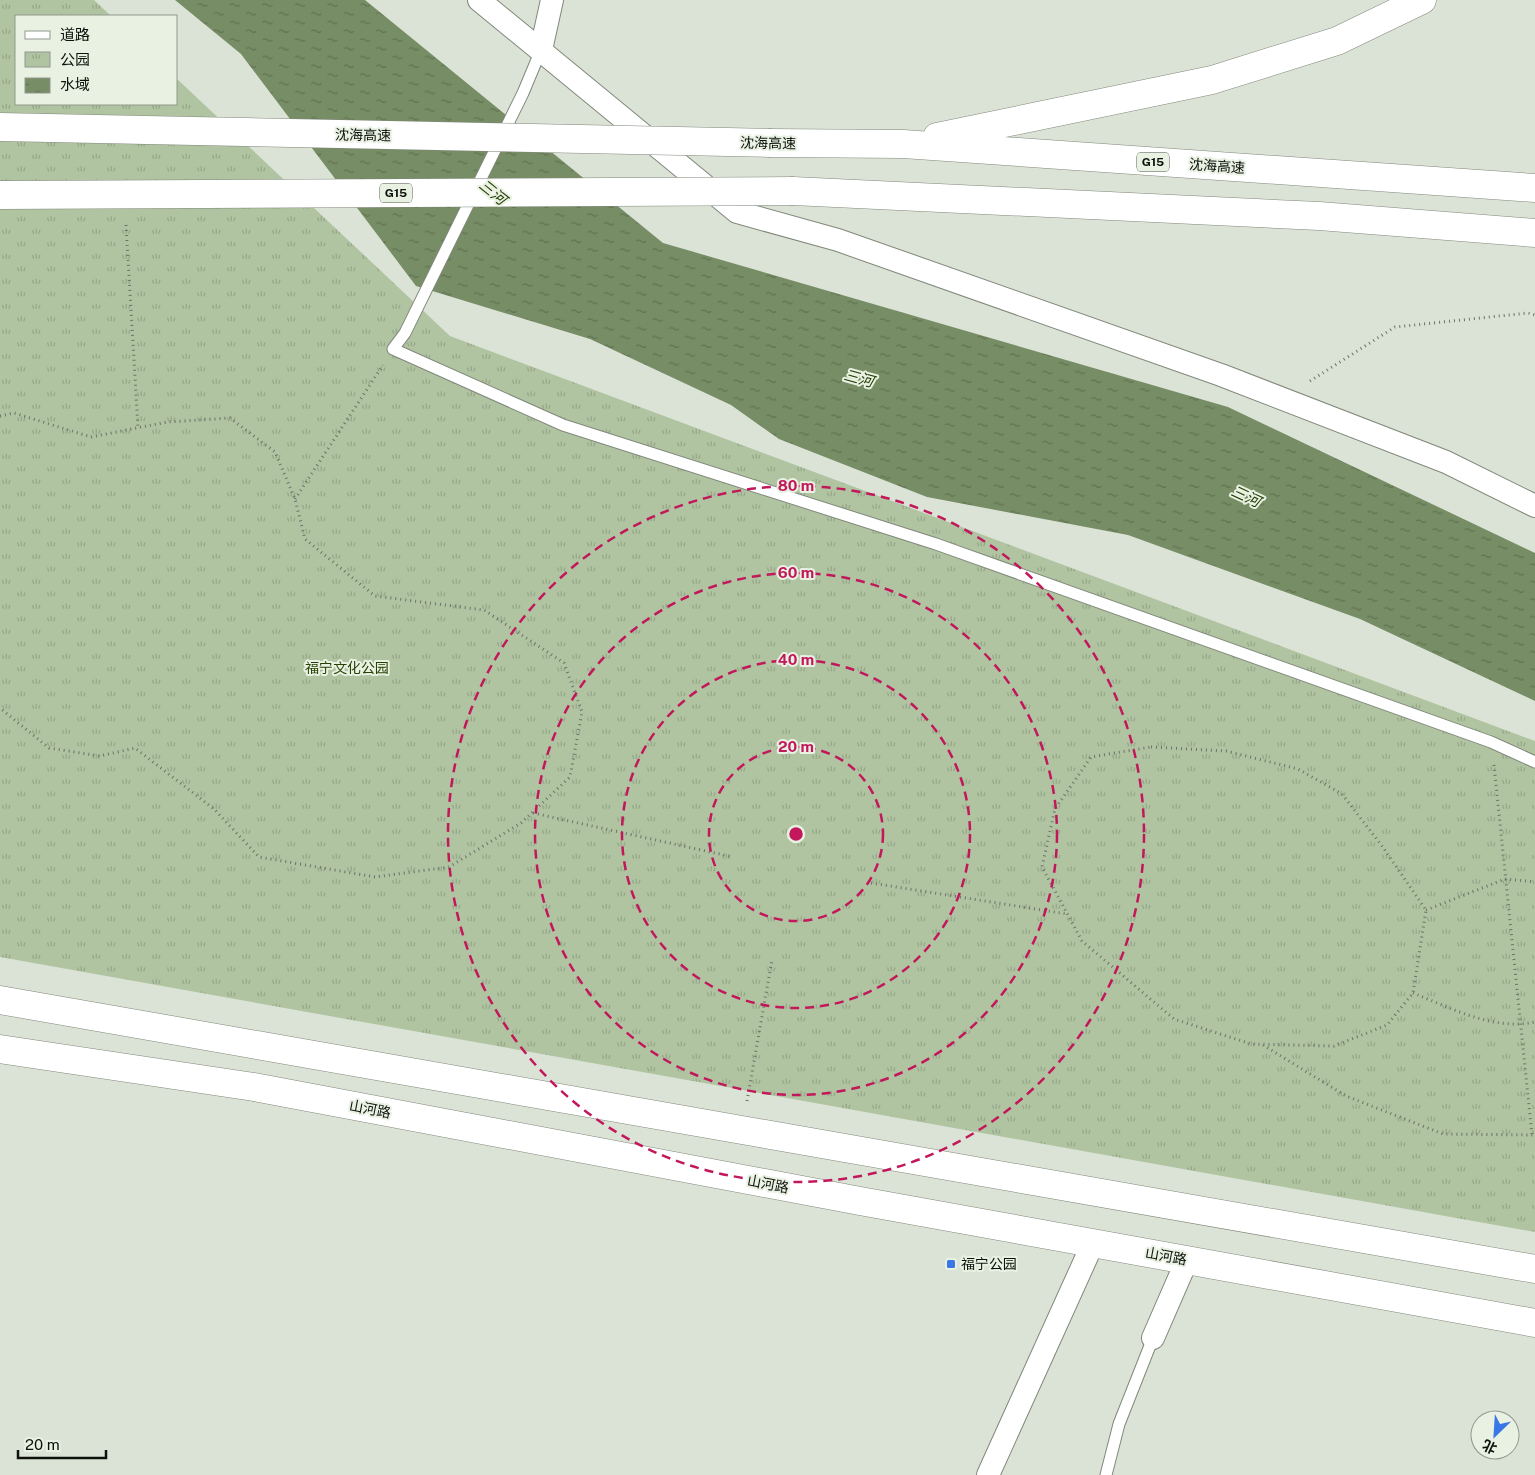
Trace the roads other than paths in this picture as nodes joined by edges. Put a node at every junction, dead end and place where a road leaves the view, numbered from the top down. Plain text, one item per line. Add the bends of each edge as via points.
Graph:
1 (479, 0) edge
2 (552, 0) edge
3 (1422, 0) edge
4 (541, 50) junction
5 (0, 127) edge
6 (903, 144) junction
7 (1535, 188) edge
8 (0, 195) edge
9 (1535, 234) edge
10 (1535, 506) edge
11 (1535, 762) edge
12 (0, 1000) edge
13 (0, 1048) edge
14 (1093, 1243) junction
15 (1187, 1260) junction
16 (1535, 1269) edge
17 (1535, 1323) edge
18 (1153, 1338) joint
19 (988, 1475) edge
20 (1106, 1475) edge

1 - 4 street
2 - 4 street
3 - 6 main road via 1337,41 1212,80
4 - 10 street via 737,212 838,240 1221,375 1446,462
4 - 11 lane, bridge via 405,333 393,349 563,425 936,544 1491,742
5 - 6 main road, 沈海高速 / G15, bridge
6 - 7 main road, 沈海高速 / G15
8 - 9 main road, G15, bridge via 793,191 1318,216
12 - 16 main road
13 - 14 main road, 山河路 via 254,1087
14 - 15 main road, 山河路
14 - 19 street
15 - 17 main road, 山河路
15 - 18 street
18 - 20 lane via 1119,1424

